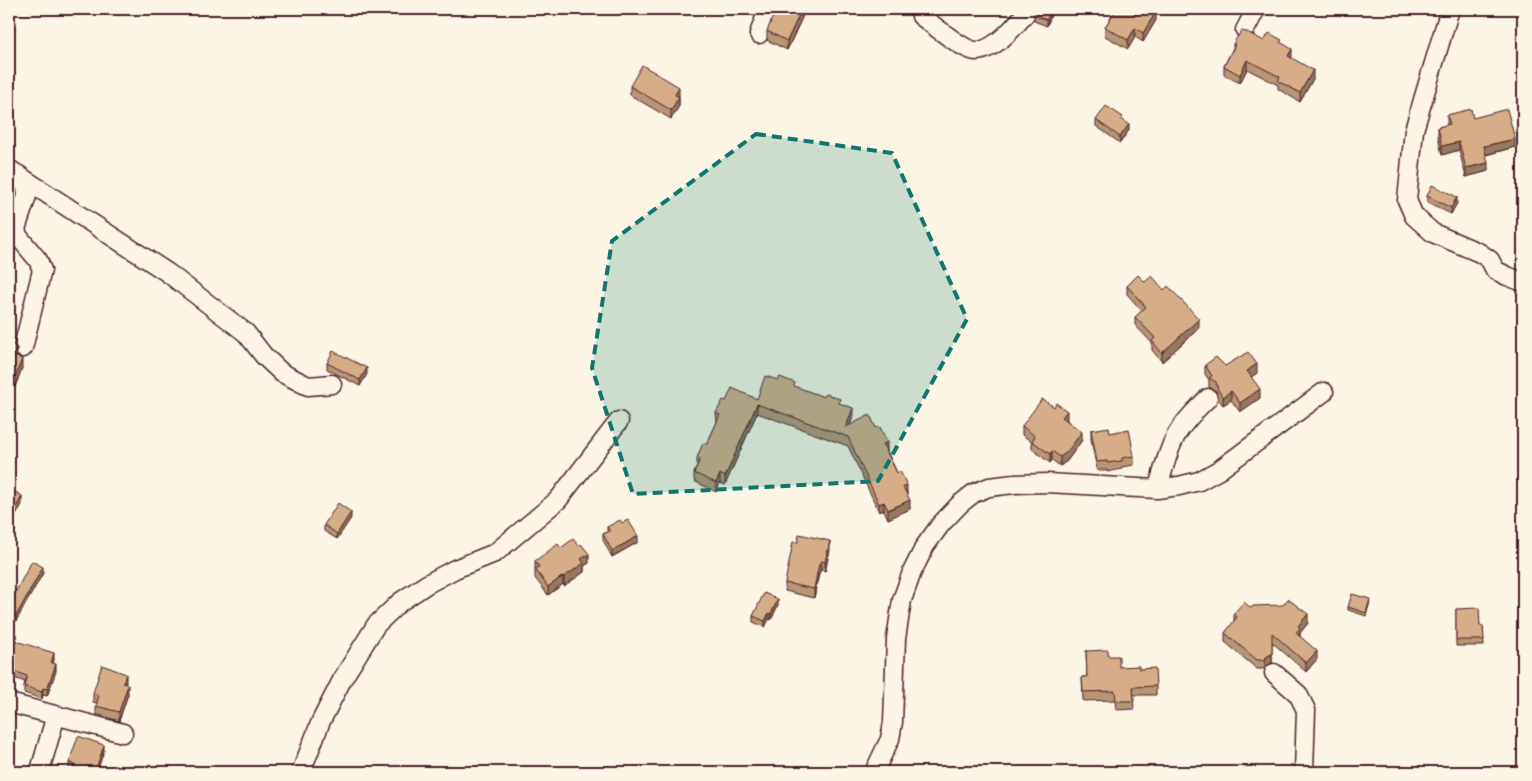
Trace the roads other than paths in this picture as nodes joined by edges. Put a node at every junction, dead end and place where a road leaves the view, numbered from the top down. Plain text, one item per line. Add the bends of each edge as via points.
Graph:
1 (768, 9) edge
2 (1029, 9) edge
3 (1256, 9) edge
4 (1450, 9) edge
5 (921, 16) dead end
6 (1245, 30) edge
7 (759, 34) dead end
8 (14, 172) edge
9 (1523, 282) edge
10 (23, 348) dead end
11 (332, 384) dead end
12 (1324, 392) dead end
13 (1208, 398) dead end
14 (619, 421) dead end
15 (1157, 489) junction
16 (1274, 673) dead end
17 (9, 703) edge
18 (56, 715) junction
19 (123, 733) dead end
20 (41, 772) edge
21 (301, 772) edge
22 (874, 772) edge
23 (1304, 772) edge

1 - 7 street
2 - 5 street via 999,41 976,51 959,44
3 - 6 street
4 - 9 street via 1414,130 1407,200 1414,216 1433,233 1480,253 1490,260 1495,270
8 - 10 street via 26,187 27,196 16,229 42,270
8 - 11 street via 175,278 246,333 282,373 308,386
12 - 15 street via 1219,470 1199,480
13 - 15 street via 1177,434
14 - 21 street via 558,500 495,553 427,584 376,624 321,721
15 - 22 street via 1014,484 989,487 960,504 925,546 902,600 896,639 893,722 890,739
16 - 23 street via 1298,694 1306,710
17 - 18 street
18 - 19 street
18 - 20 street

